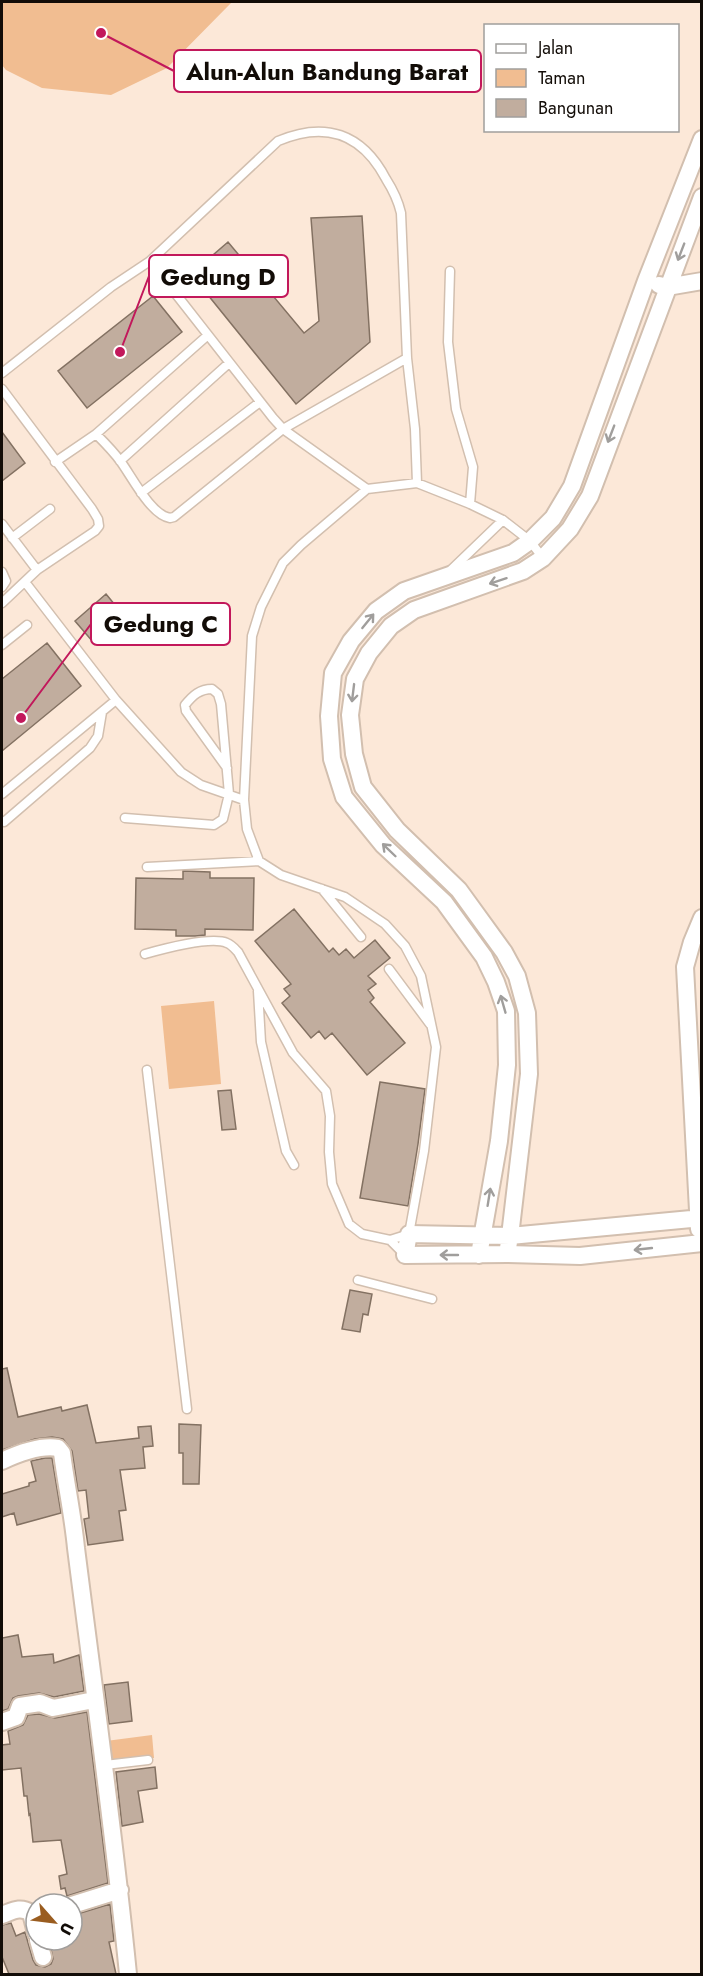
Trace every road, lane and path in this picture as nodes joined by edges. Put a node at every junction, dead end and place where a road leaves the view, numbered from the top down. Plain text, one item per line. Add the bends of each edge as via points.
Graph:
1 (702, 139) edge
2 (702, 197) edge
3 (150, 261) junction
4 (450, 271) dead end
5 (646, 281) junction
6 (702, 281) edge
7 (667, 287) junction
8 (208, 335) junction
9 (407, 358) junction
10 (230, 363) junction
11 (2, 373) edge
12 (2, 389) edge
13 (260, 402) junction
14 (283, 429) junction
15 (96, 434) junction
16 (120, 461) junction
17 (55, 462) junction
18 (417, 483) junction
19 (367, 489) junction
20 (141, 493) junction
21 (470, 504) junction
22 (50, 509) dead end
23 (503, 520) junction
24 (2, 524) edge
25 (12, 538) junction
26 (530, 541) junction
27 (543, 558) junction
28 (37, 570) junction
29 (2, 572) edge
30 (448, 576) junction
31 (25, 582) junction
32 (2, 587) edge
33 (2, 603) edge
34 (27, 625) dead end
35 (2, 645) edge
36 (116, 700) junction
37 (102, 712) junction
38 (227, 768) junction
39 (2, 794) edge
40 (229, 794) junction
41 (244, 800) junction
42 (125, 818) dead end
43 (2, 821) edge
44 (259, 861) junction
45 (147, 867) dead end
46 (322, 889) junction
47 (702, 918) edge
48 (361, 937) dead end
49 (145, 954) dead end
50 (389, 969) dead end
51 (258, 987) junction
52 (431, 1026) junction
53 (147, 1070) dead end
54 (294, 1165) dead end
55 (700, 1218) edge
56 (408, 1234) junction
57 (483, 1234) junction
58 (510, 1236) junction
59 (390, 1240) junction
60 (701, 1243) edge
61 (507, 1254) junction
62 (405, 1255) junction
63 (479, 1255) junction
64 (358, 1280) dead end
65 (432, 1299) dead end
66 (187, 1409) dead end
67 (2, 1461) edge
68 (94, 1700) junction
69 (2, 1722) edge
70 (148, 1761) dead end
71 (105, 1765) junction
72 (120, 1890) junction
73 (84, 1901) edge
74 (24, 1909) edge
75 (2, 1915) edge
76 (42, 1952) edge
77 (43, 1957) dead end
78 (128, 1974) edge

1 - 5 street
2 -> 7 street
3 - 8 lane
3 - 9 lane via 278,141 314,132 353,139 380,166 398,200
3 - 11 lane
4 - 21 lane via 448,342 456,409 473,467
5 - 7 street
5 - 26 street via 572,486 553,518
6 - 7 street
7 -> 27 street via 590,496 570,529
8 - 10 lane
8 - 15 lane
9 - 14 lane
9 - 18 lane
10 - 13 lane
10 - 16 lane
12 - 17 lane
13 - 14 lane
13 - 20 lane
14 - 19 lane
14 - 20 lane via 174,517 165,517
15 - 16 lane
15 - 17 lane
16 - 20 lane
17 - 28 lane via 98,519 99,526
18 - 19 lane
18 - 21 lane
19 - 41 lane via 284,562 261,607 252,636
21 - 23 lane
22 - 25 lane
23 - 26 lane
23 - 30 lane
24 - 25 lane
25 - 28 lane
26 - 27 lane
26 - 30 street via 513,553
27 -> 58 street via 506,579 414,610 391,626 369,653 355,679 350,715 363,787 397,830 459,890 517,976 527,1013 529,1074
28 - 31 lane
29 - 32 lane via 6,581
57 -> 30 street via 506,1076 506,1011 484,957 444,902 383,845 344,797 332,759 329,716 333,673 351,641 376,611 404,591
31 - 33 lane
31 - 36 lane
34 - 35 lane
36 - 37 lane
36 - 40 lane via 181,772 201,785
37 - 39 lane
37 - 43 lane via 98,736 90,748
38 - 38 lane via 186,711 185,705 192,695 204,689 213,689 221,704
38 - 40 lane
40 - 41 lane
40 - 42 lane via 223,819 214,825
41 - 44 lane via 247,830
44 - 45 lane
44 - 46 lane via 280,875
46 - 48 lane
46 - 52 lane via 345,897 385,924 405,946 421,976
47 - 55 street via 685,967
49 - 51 lane via 187,944 228,943 238,952
50 - 52 lane
51 - 54 lane via 261,1042 286,1151
51 - 59 lane via 293,1053 326,1091 332,1184 349,1224 362,1234
52 - 56 lane via 435,1058 424,1151
53 - 66 lane
55 - 58 street
55 - 60 street
56 - 57 street
56 - 59 lane
56 - 62 street
57 - 58 street
57 - 63 street
58 - 61 street
59 - 62 lane
60 -> 61 street via 580,1256
61 - 63 street
63 -> 62 street
64 - 65 lane
67 - 68 street via 52,1447 62,1453
68 - 69 street via 53,1708 40,1703 20,1706 16,1717
68 - 71 street
70 - 71 lane
71 - 72 street
72 - 73 street
72 - 78 street
74 - 75 street
76 - 77 street

